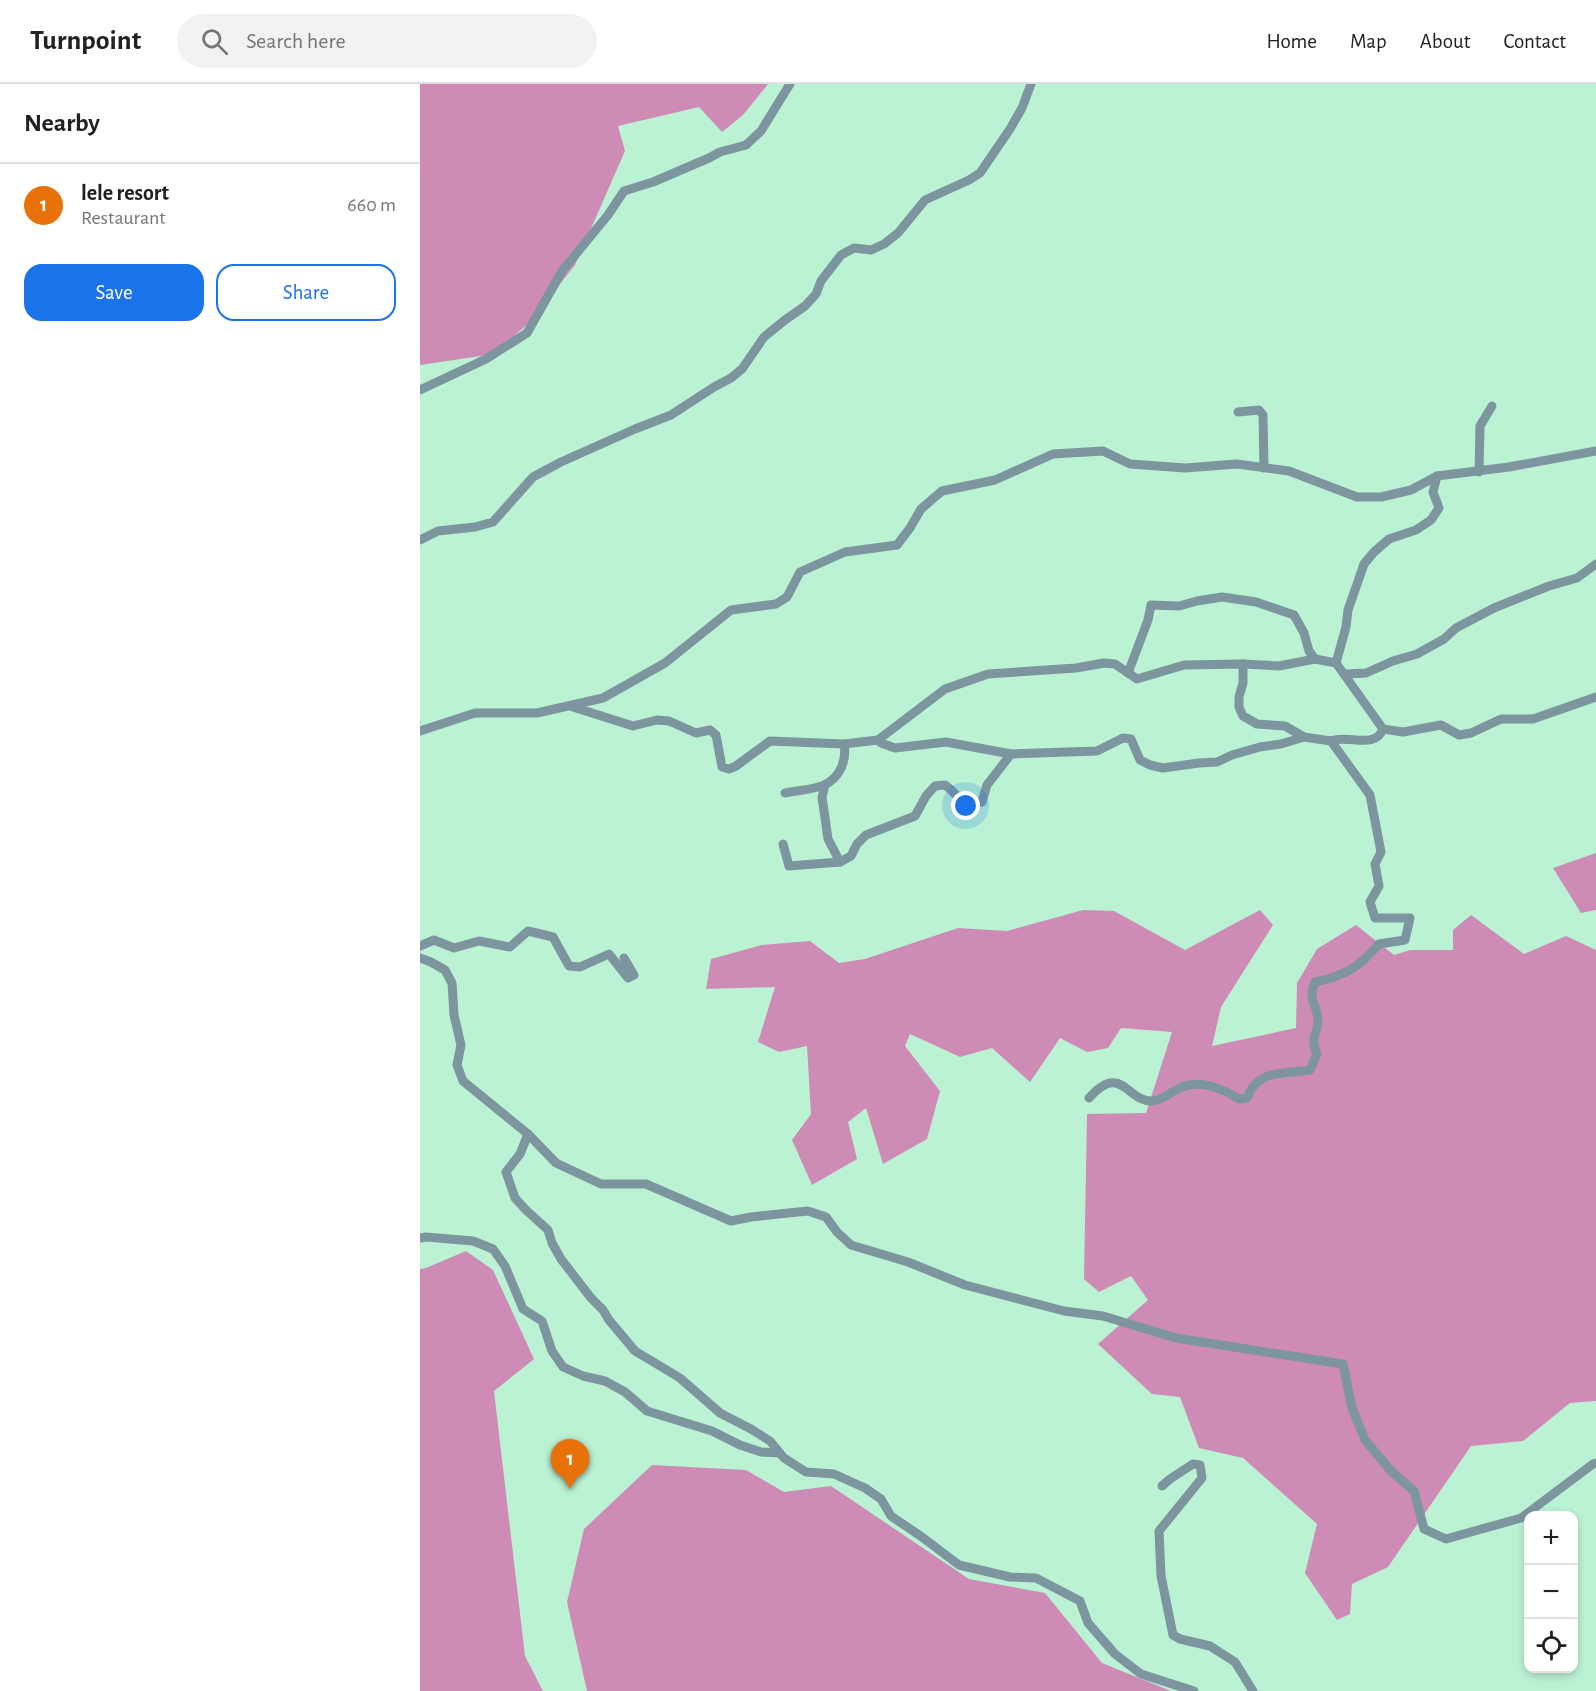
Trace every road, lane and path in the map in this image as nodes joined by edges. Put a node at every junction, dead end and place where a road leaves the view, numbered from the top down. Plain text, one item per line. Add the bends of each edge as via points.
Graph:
1 (790, 84) edge
2 (1031, 84) edge
3 (420, 390) edge
4 (1492, 406) dead end
5 (1238, 412) dead end
6 (1596, 451) edge
7 (1264, 468) junction
8 (1479, 472) junction
9 (1437, 476) junction
10 (420, 540) edge
11 (1596, 564) edge
12 (1315, 659) junction
13 (1336, 663) junction
14 (1243, 664) junction
15 (1128, 673) junction
16 (1345, 675) junction
17 (1596, 697) edge
18 (571, 706) junction
19 (1383, 729) junction
20 (420, 731) edge
21 (1304, 737) junction
22 (879, 740) junction
23 (1331, 741) junction
24 (844, 744) junction
25 (1011, 754) junction
26 (825, 785) junction
27 (785, 793) dead end
28 (783, 844) dead end
29 (840, 862) junction
30 (420, 946) edge
31 (624, 958) dead end
32 (421, 959) edge
33 (1089, 1098) dead end
34 (528, 1134) junction
35 (560, 1232) dead end
36 (420, 1238) edge
37 (552, 1243) junction
38 (779, 1453) junction
39 (1596, 1464) edge
40 (1162, 1486) dead end
41 (1194, 1691) edge
42 (1253, 1691) edge

1 - 3 street via 761,130 746,145 624,191 562,272 527,333 486,359
2 - 10 street via 1010,129 980,173 925,200 884,244 871,250 854,248 841,255 816,294 764,338 731,378 671,415 533,477 493,522 438,531
4 - 8 street via 1479,426
5 - 7 street via 1259,410 1263,415
6 - 8 street
7 - 9 street via 1289,471 1357,498 1411,490
7 - 18 street via 1237,464 1185,468 1130,464 1103,451 1053,454 995,480 942,491 921,509 897,545 844,552 800,572 788,597 776,604 731,610 665,663 603,698
8 - 9 street
9 - 13 street via 1433,492 1439,508 1431,520 1389,539 1364,564
11 - 16 street via 1577,578 1494,608 1417,654 1366,673
12 - 13 street
12 - 14 street via 1279,666
12 - 15 street via 1293,615 1256,602 1222,597 1179,606 1151,605
13 - 16 street
14 - 15 street via 1184,666 1137,679
14 - 21 street via 1239,697 1243,716 1257,724 1285,726
15 - 22 street via 1115,664 1104,663 988,674 945,689
16 - 19 street
17 - 19 street via 1533,719 1501,719 1459,735 1441,725 1403,732
18 - 20 street via 537,712 474,713
18 - 24 street via 633,726 657,720 696,733 710,730 716,735 722,767 729,769 770,741
19 - 23 street via 1375,740
21 - 23 street
21 - 25 street via 1216,762 1163,768 1140,760 1131,739 1123,738 1097,751
22 - 24 street
22 - 25 street via 896,748 946,742
23 - 33 street via 1370,795 1381,852 1375,864 1379,886 1371,902 1375,918 1410,918 1405,940 1379,944 1367,958 1336,978 1315,982 1310,993 1318,1021 1312,1043 1317,1054 1310,1070 1269,1075 1251,1086 1247,1098 1239,1100 1225,1090 1200,1085 1181,1087 1156,1101 1144,1101 1123,1085 1112,1083 1099,1086
24 - 26 street via 846,755 840,772
25 - 29 street via 987,785 982,802 969,804 945,784 935,786 915,816 866,835 850,856
26 - 27 street
26 - 29 street via 822,798 828,839
28 - 29 street via 789,866
30 - 31 street via 434,940 454,948 479,941 510,947 528,931 553,937 569,966 580,967 609,954 627,978 634,975
32 - 34 street via 445,970 453,983 454,1015 461,1045 458,1065 463,1081
34 - 37 street via 520,1154 506,1172 515,1198 548,1230
34 - 39 street via 556,1164 601,1184 646,1184 731,1221 808,1212 826,1217 851,1245 965,1284 1064,1311 1103,1316 1176,1338 1343,1364 1352,1408 1365,1440 1414,1491 1424,1529 1446,1539 1521,1518
35 - 37 street
36 - 38 street via 473,1241 493,1250 505,1266 524,1309 542,1321 552,1352 563,1367 605,1381 647,1411 712,1431 761,1452
37 - 38 street via 635,1351 680,1378 720,1413 770,1441
38 - 41 street via 806,1472 834,1474 865,1488 881,1499 891,1516 959,1565 1010,1577 1036,1578 1080,1600 1088,1623 1115,1654 1141,1674
40 - 42 street via 1193,1464 1200,1465 1202,1478 1159,1531 1161,1576 1173,1635 1210,1646 1235,1662

